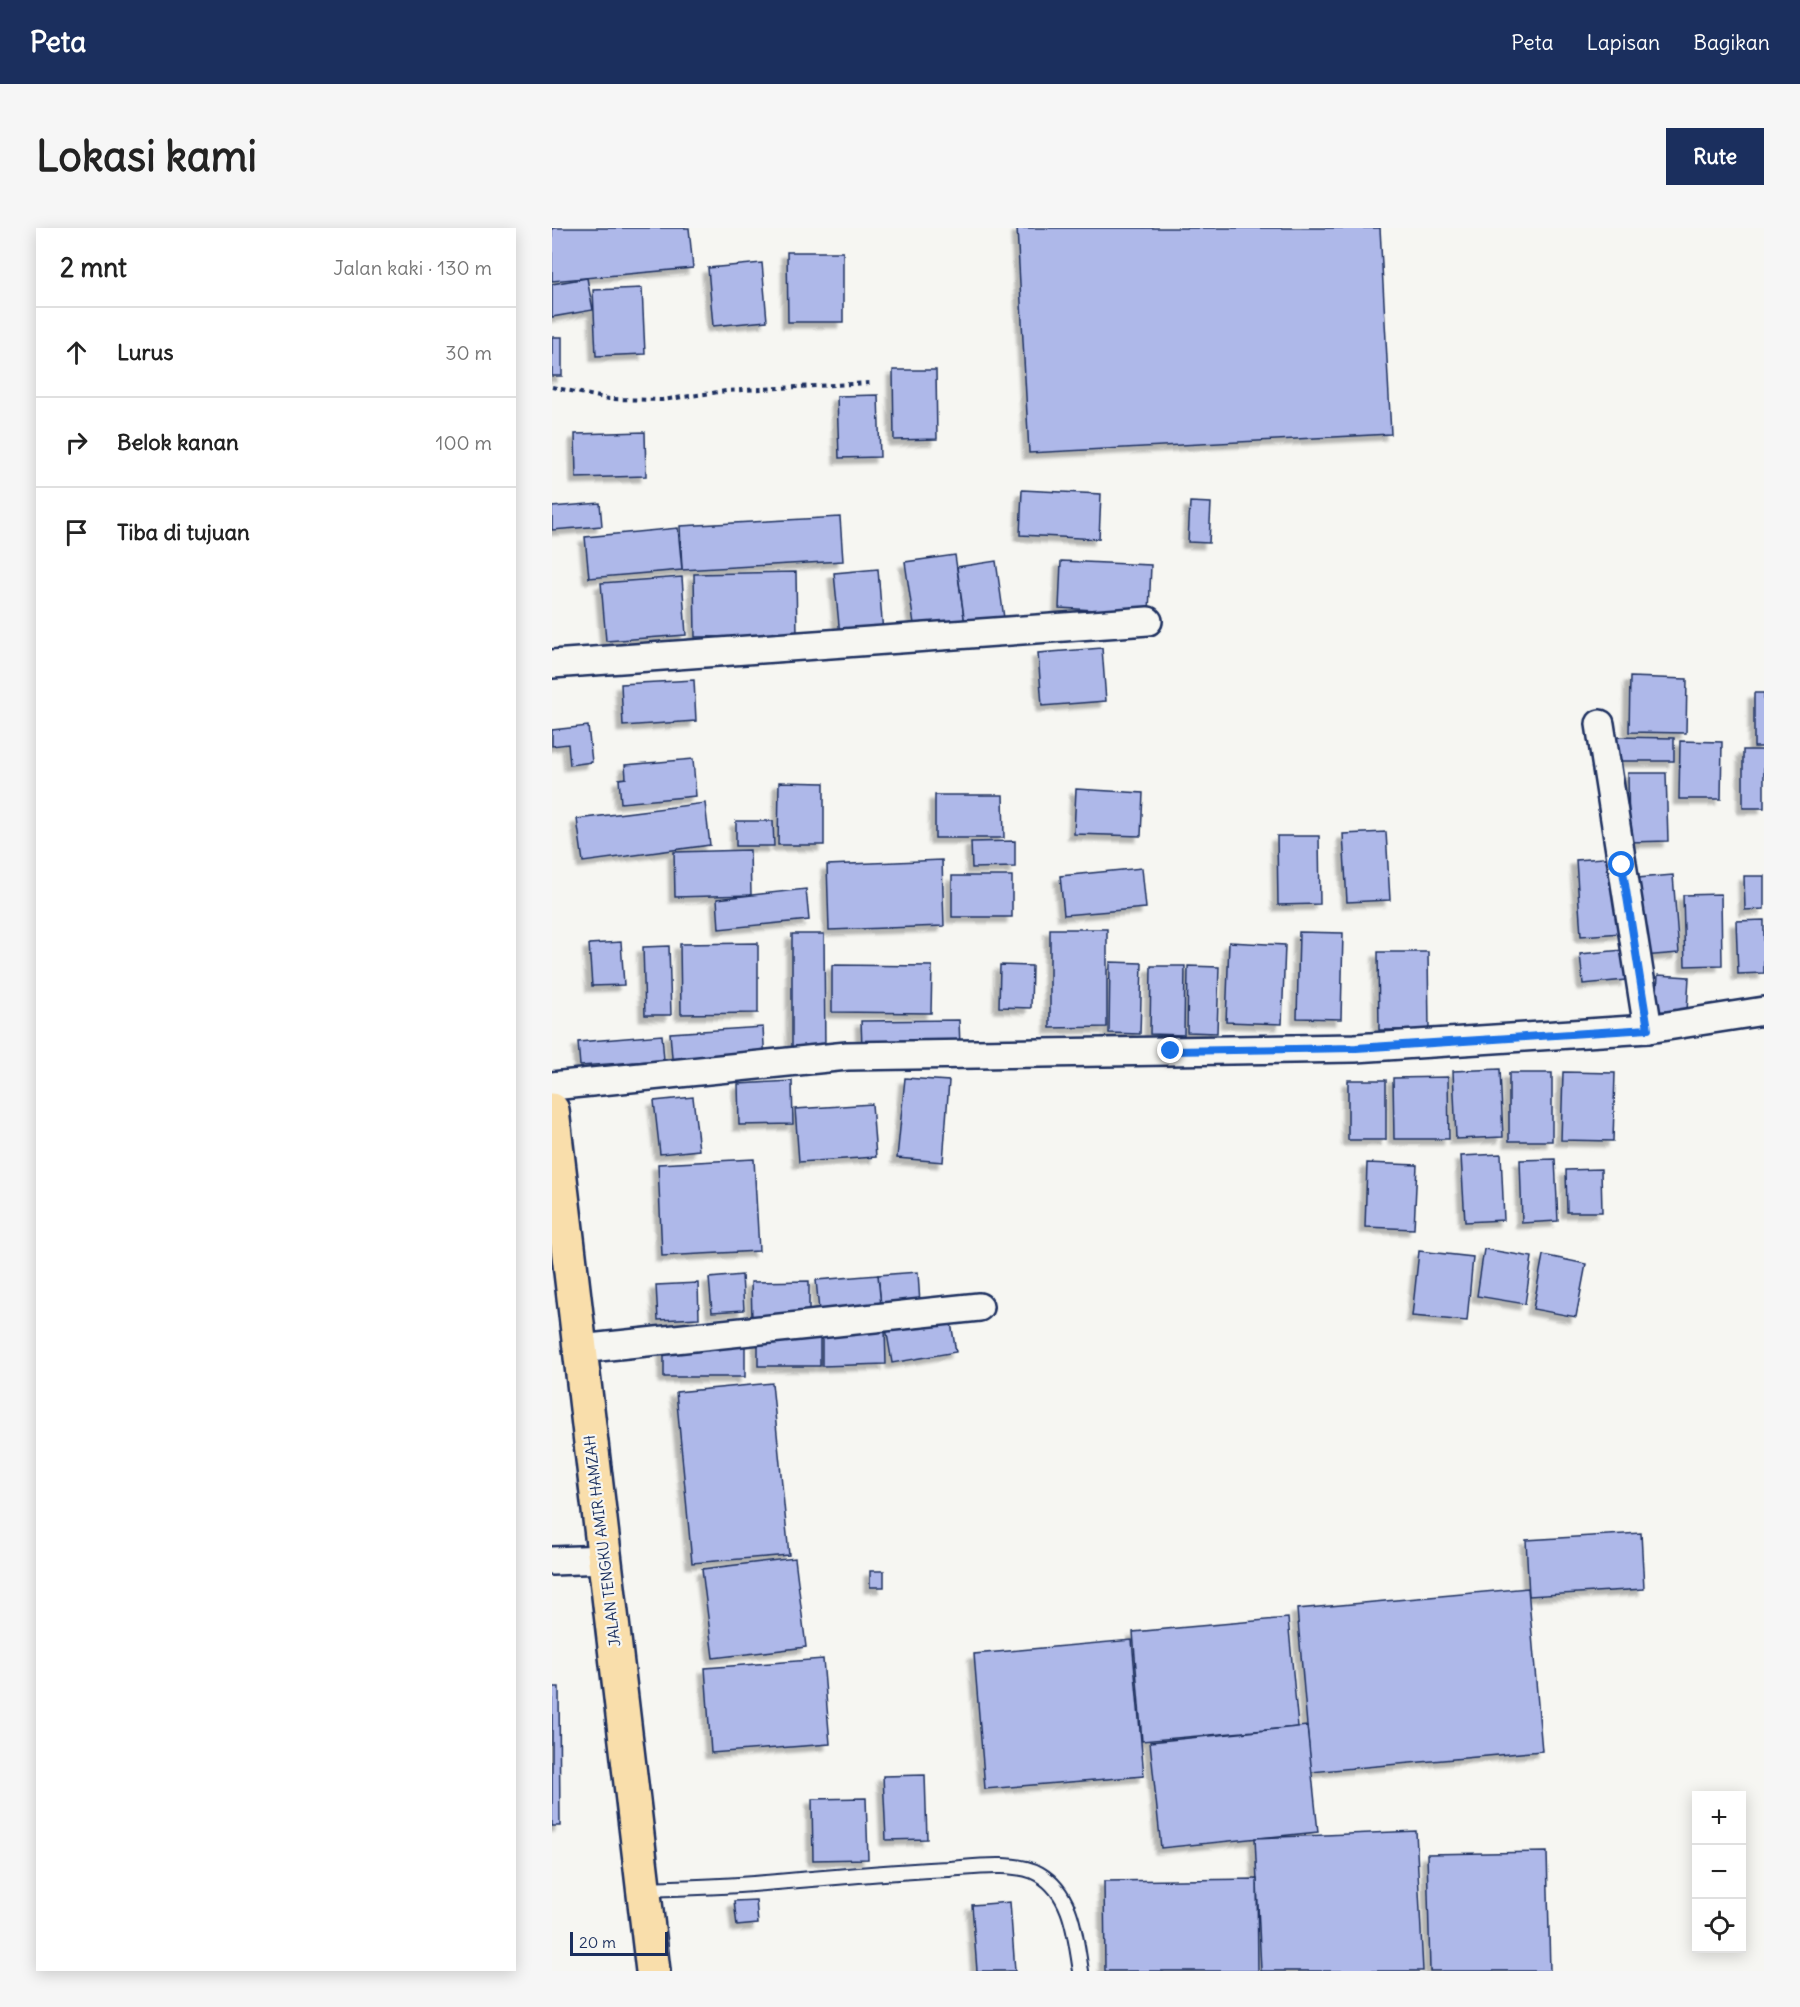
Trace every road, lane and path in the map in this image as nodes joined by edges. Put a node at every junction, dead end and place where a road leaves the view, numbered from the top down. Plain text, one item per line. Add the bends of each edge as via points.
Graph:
1 (871, 383) dead end
2 (552, 387) edge
3 (1148, 621) dead end
4 (552, 664) edge
5 (1600, 724) dead end
6 (1764, 1011) edge
7 (1648, 1029) junction
8 (552, 1086) edge
9 (552, 1110) edge
10 (561, 1266) edge
11 (980, 1307) dead end
12 (580, 1349) junction
13 (605, 1559) junction
14 (552, 1561) edge
15 (643, 1889) junction
16 (653, 1971) edge
17 (1081, 1971) edge

1 - 2 path via 726,391 662,400 609,399
3 - 4 street
5 - 7 street
6 - 7 street
7 - 8 street via 1356,1048 847,1056
9 - 10 highway, JALAN TENGKU AMIR HAMZAH
10 - 12 highway, JALAN TENGKU AMIR HAMZAH
11 - 12 street
12 - 13 highway, JALAN TENGKU AMIR HAMZAH
13 - 14 street
13 - 15 highway, JALAN TENGKU AMIR HAMZAH
15 - 16 highway, JALAN TENGKU AMIR HAMZAH
15 - 17 lane via 912,1870 1000,1866 1025,1869 1036,1872 1059,1892 1071,1914

